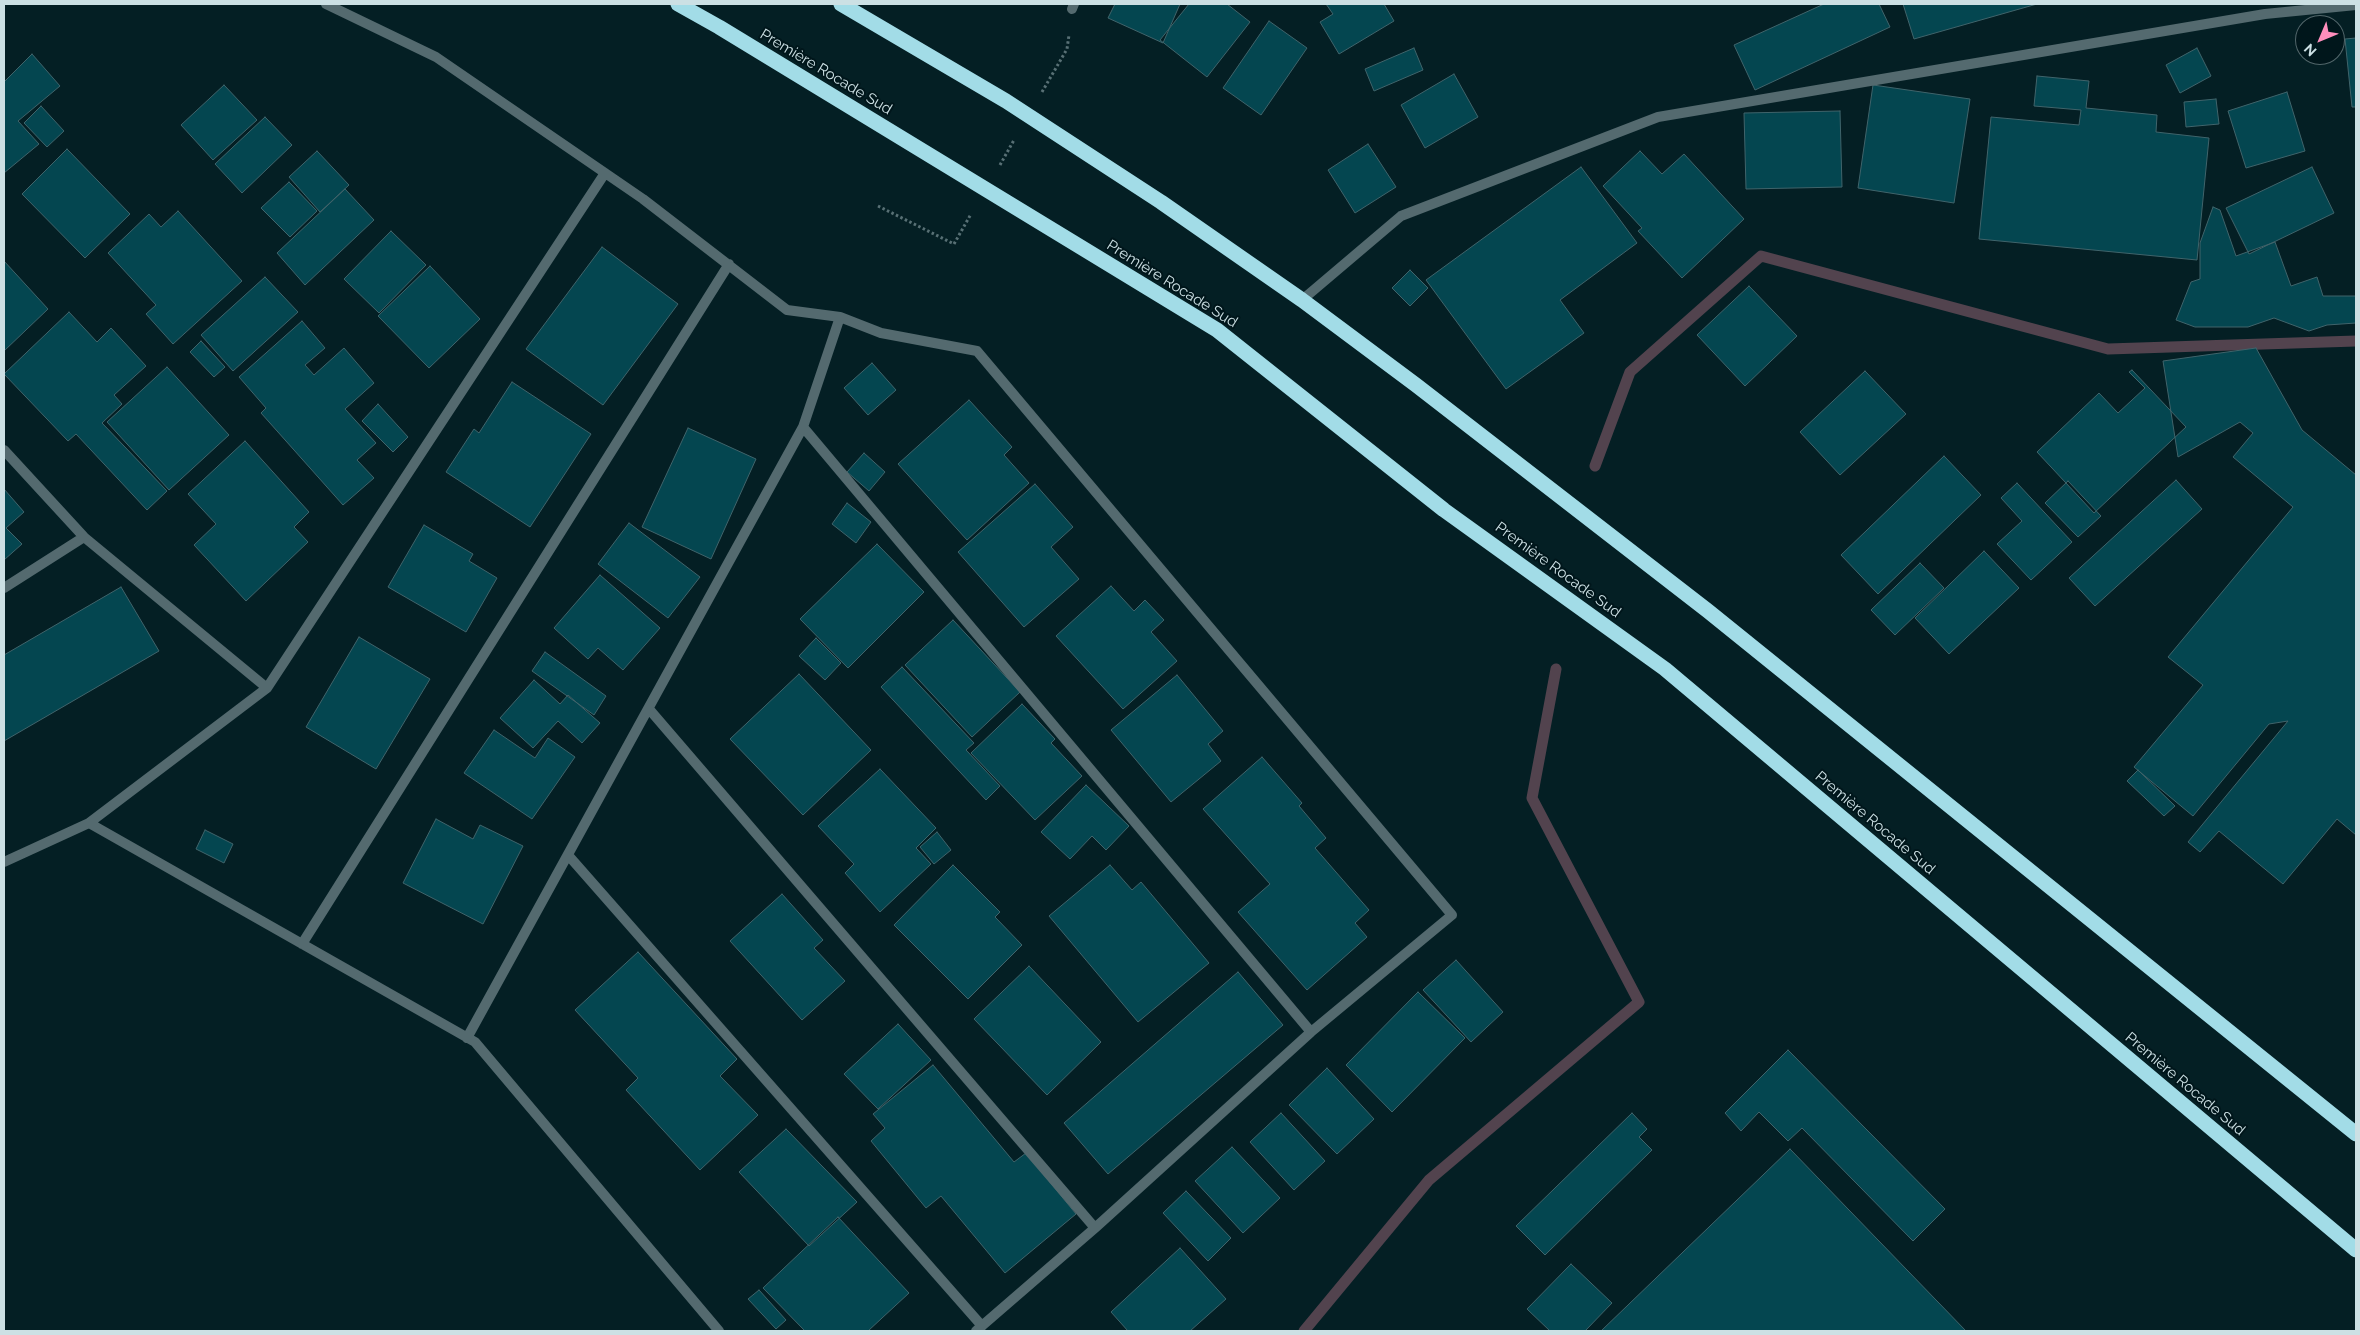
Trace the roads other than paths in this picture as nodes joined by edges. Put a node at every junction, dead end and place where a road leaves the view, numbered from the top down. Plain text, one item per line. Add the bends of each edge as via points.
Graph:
1 (326, 4) edge
2 (678, 4) edge
3 (841, 4) edge
4 (2356, 5) edge
5 (605, 173) junction
6 (729, 264) junction
7 (1302, 300) junction
8 (840, 317) junction
9 (803, 427) junction
10 (4, 450) edge
11 (84, 536) junction
12 (4, 588) edge
13 (267, 688) junction
14 (649, 708) junction
15 (89, 823) junction
16 (568, 855) junction
17 (4, 862) edge
18 (302, 944) junction
19 (1311, 1032) junction
20 (467, 1038) junction
21 (2356, 1134) edge
22 (2326, 1225) junction
23 (1096, 1228) junction
24 (2356, 1250) edge
25 (2356, 1260) edge
26 (979, 1329) edge
27 (719, 1331) edge

1 - 5 street via 436,58
2 - 22 highway, Première Rocade Sud via 1217,330 1444,510 1665,669
3 - 7 highway via 1006,101 1161,202
4 - 7 street via 2265,14 1658,116 1401,216
5 - 6 street
5 - 13 street
6 - 8 street via 787,310
6 - 18 street
7 - 21 highway via 1700,606
8 - 9 street
8 - 19 street via 881,333 977,350 1452,915
9 - 14 street
9 - 19 street
10 - 11 street
11 - 12 street
11 - 13 street
13 - 15 street
14 - 16 street
14 - 23 street
15 - 17 street
15 - 18 street
16 - 20 street
16 - 26 street
18 - 20 street
19 - 23 street
20 - 27 street via 475,1042
22 - 24 highway, Première Rocade Sud
22 - 25 highway
23 - 26 street

